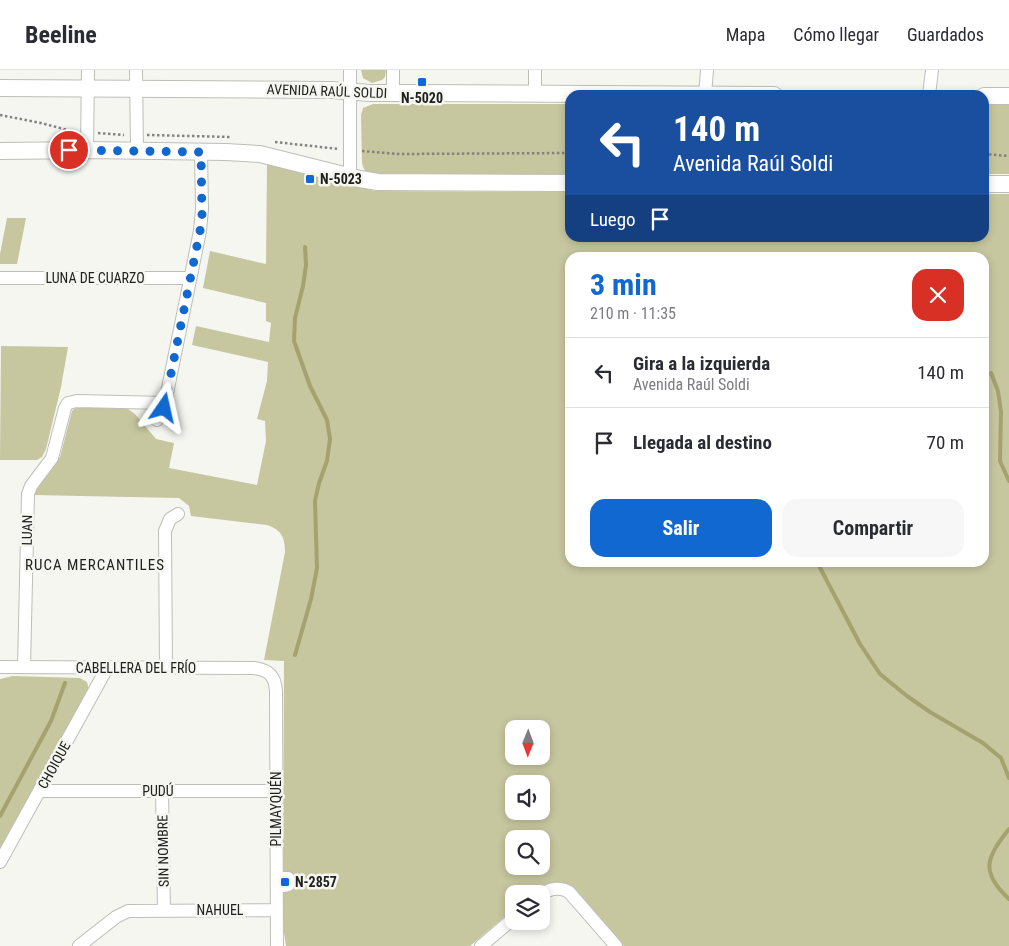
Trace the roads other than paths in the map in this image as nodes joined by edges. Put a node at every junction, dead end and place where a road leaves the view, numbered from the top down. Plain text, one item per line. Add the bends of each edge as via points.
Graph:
1 (88, 70) edge
2 (136, 70) edge
3 (350, 70) edge
4 (393, 70) edge
5 (535, 70) edge
6 (707, 70) edge
7 (932, 70) edge
8 (0, 88) edge
9 (87, 88) junction
10 (136, 89) junction
11 (705, 90) edge
12 (930, 90) edge
13 (350, 91) junction
14 (393, 93) junction
15 (535, 94) junction
16 (565, 94) edge
17 (989, 96) edge
18 (1009, 96) edge
19 (137, 143) junction
20 (87, 150) junction
21 (0, 151) edge
22 (201, 152) junction
23 (350, 177) junction
24 (565, 184) edge
25 (989, 184) edge
26 (1009, 184) edge
27 (0, 278) edge
28 (189, 278) junction
29 (165, 403) junction
30 (157, 420) dead end
31 (178, 514) dead end
32 (0, 667) edge
33 (24, 667) junction
34 (107, 668) junction
35 (166, 668) junction
36 (271, 674) joint
37 (40, 791) junction
38 (162, 791) junction
39 (276, 791) junction
40 (0, 862) edge
41 (550, 890) edge
42 (277, 910) junction
43 (164, 911) junction
44 (505, 926) edge
45 (274, 944) edge
46 (79, 946) edge
47 (481, 946) edge
48 (616, 946) edge

1 - 9 street
2 - 10 street
3 - 13 street
4 - 14 street
5 - 15 street
6 - 11 street
7 - 12 street
8 - 9 main road, AVENIDA RAÚL SOLDI
9 - 10 main road, AVENIDA RAÚL SOLDI
9 - 20 street
10 - 13 main road, AVENIDA RAÚL SOLDI
10 - 19 street
13 - 14 main road, AVENIDA RAÚL SOLDI
13 - 23 street
14 - 15 main road, AVENIDA RAÚL SOLDI
15 - 16 main road, AVENIDA RAÚL SOLDI
17 - 18 main road
19 - 20 main road
19 - 22 main road
20 - 21 main road
22 - 23 main road via 268,155
22 - 28 street via 201,220
23 - 24 main road via 396,183
25 - 26 main road
27 - 28 street, LUNA DE CUARZO
28 - 29 street
29 - 30 street
29 - 33 street, LUAN via 77,401 68,403 65,408 52,458 28,494
31 - 35 street via 170,519 165,531
32 - 33 street, CABELLERA DEL FRÍO
33 - 34 street, CABELLERA DEL FRÍO
34 - 35 street, CABELLERA DEL FRÍO
34 - 37 street, CHOIQUE
35 - 36 street, CABELLERA DEL FRÍO via 254,668
36 - 39 street, PILMAYQUÉN via 276,684
37 - 38 street, PUDÚ
37 - 40 street, CHOIQUE
38 - 39 street, PUDÚ
38 - 43 street, SIN NOMBRE
39 - 42 street, PILMAYQUÉN
41 - 48 street via 565,889 573,895
42 - 43 street, NAHUEL
42 - 45 street, PILMAYQUÉN
43 - 46 street, NAHUEL via 121,914
44 - 47 street

